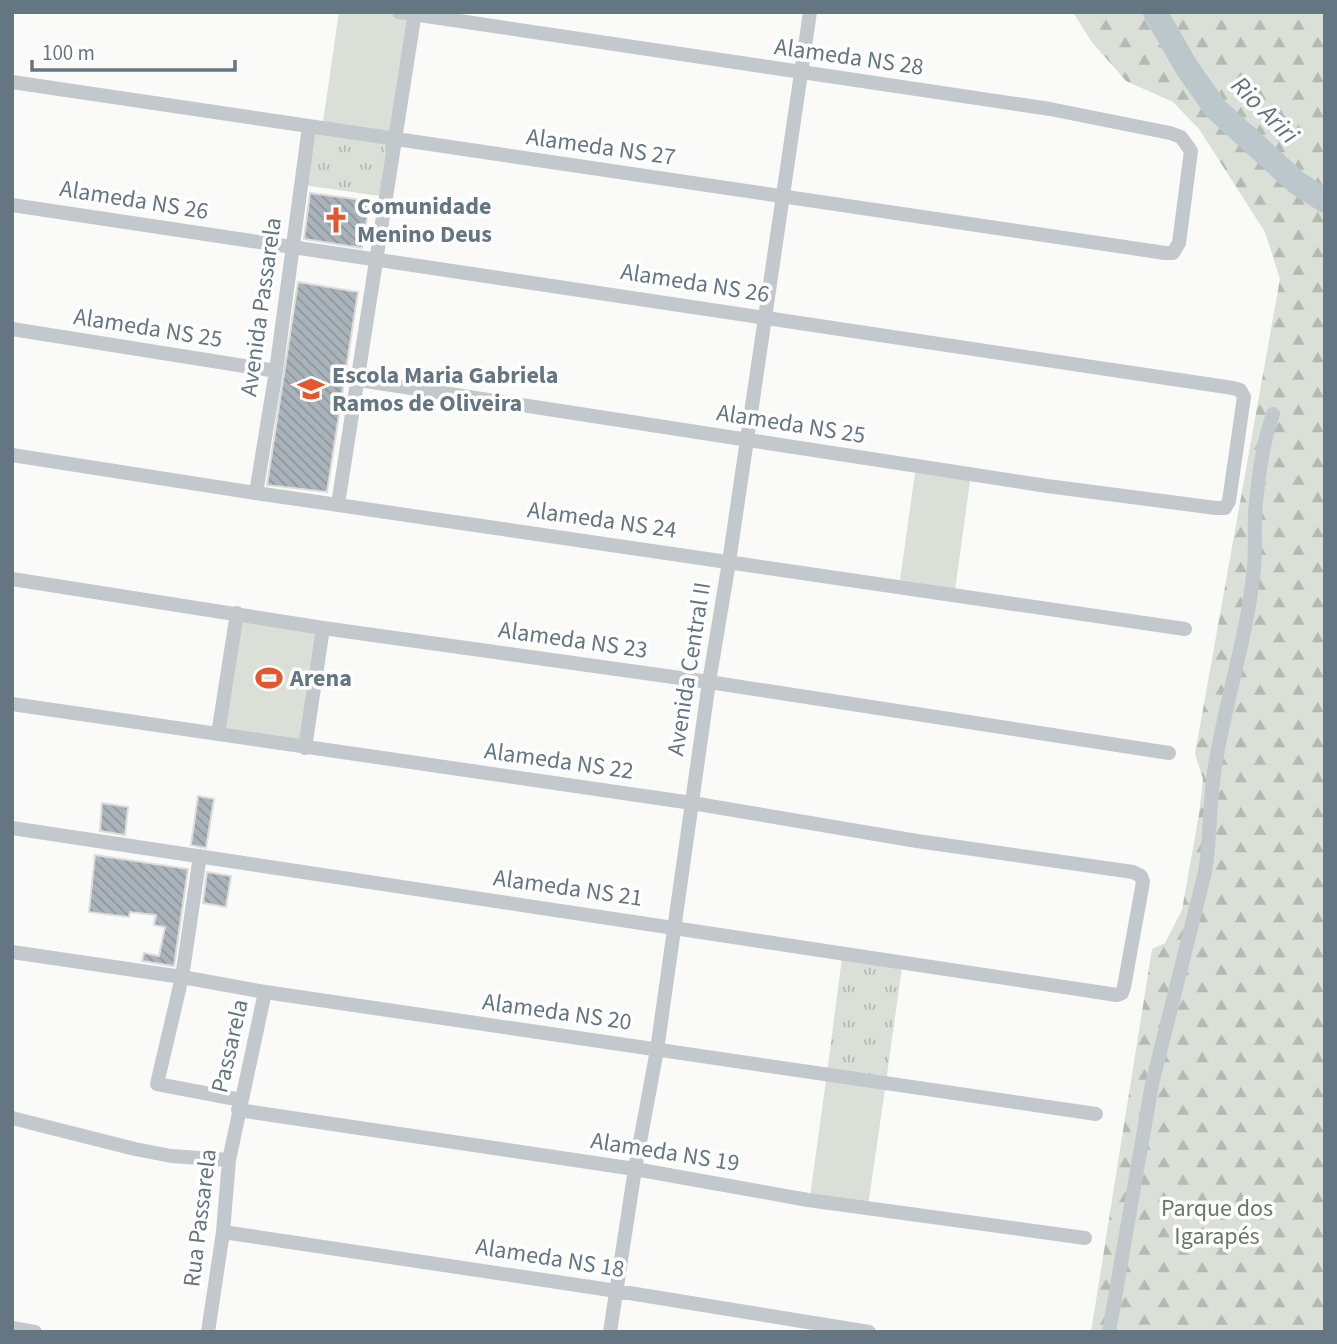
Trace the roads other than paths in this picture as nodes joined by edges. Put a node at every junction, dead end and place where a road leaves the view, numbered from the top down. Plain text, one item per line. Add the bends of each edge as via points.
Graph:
1 (399, 12) edge
2 (810, 12) edge
3 (415, 14) edge
4 (802, 74) junction
5 (12, 82) edge
6 (309, 128) junction
7 (396, 140) junction
8 (784, 196) junction
9 (12, 205) edge
10 (1179, 243) joint
11 (293, 248) junction
12 (377, 258) junction
13 (766, 317) junction
14 (12, 329) edge
15 (276, 371) junction
16 (359, 380) junction
17 (1273, 414) dead end
18 (747, 440) junction
19 (12, 455) edge
20 (256, 493) junction
21 (338, 504) junction
22 (1216, 508) joint
23 (729, 562) junction
24 (12, 579) edge
25 (236, 613) junction
26 (323, 628) junction
27 (1185, 629) dead end
28 (709, 682) junction
29 (12, 704) edge
30 (218, 734) junction
31 (305, 748) junction
32 (1169, 753) dead end
33 (692, 803) junction
34 (12, 828) edge
35 (200, 856) junction
36 (675, 927) junction
37 (12, 952) edge
38 (182, 976) junction
39 (265, 992) junction
40 (1117, 995) joint
41 (657, 1050) junction
42 (240, 1105) junction
43 (1096, 1115) dead end
44 (12, 1118) edge
45 (229, 1160) junction
46 (635, 1170) junction
47 (223, 1232) junction
48 (1085, 1238) dead end
49 (617, 1291) junction
50 (12, 1328) edge
51 (35, 1332) edge
52 (208, 1332) edge
53 (610, 1332) edge
54 (869, 1332) edge
55 (1109, 1332) edge

1 - 3 street, Alameda NS 28
2 - 4 street, Avenida Central II
3 - 4 street, Alameda NS 28
3 - 7 street
4 - 8 street, Avenida Central II
4 - 10 street, Alameda NS 28 via 1050,109 1181,137 1191,151
5 - 6 street, Alameda NS 27
6 - 7 street, Alameda NS 27
6 - 11 street, Avenida Passarela
7 - 8 street, Alameda NS 27
7 - 12 street
8 - 10 street, Alameda NS 27 via 1165,253 1173,253
8 - 13 street, Avenida Central II
9 - 11 street, Alameda NS 26
11 - 12 street, Alameda NS 26
11 - 15 street, Avenida Passarela
12 - 13 street, Alameda NS 26
12 - 16 street
13 - 18 street, Avenida Central II
13 - 22 street, Alameda NS 26 via 1240,390 1244,397 1229,501 1225,508
14 - 15 street, Alameda NS 25
15 - 20 street, Avenida Passarela
16 - 18 street, Alameda NS 25
16 - 21 street
17 - 55 street via 1259,482 1246,623 1211,788 1205,872 1152,1084
18 - 22 street, Alameda NS 25
18 - 23 street, Avenida Central II
19 - 20 street, Alameda NS 24
20 - 21 street, Alameda NS 24
21 - 23 street, Alameda NS 24
23 - 27 street, Alameda NS 24
23 - 28 street, Avenida Central II
24 - 25 street, Alameda NS 23
25 - 26 street, Alameda NS 23
25 - 30 street
26 - 28 street, Alameda NS 23
26 - 31 street
28 - 32 street, Alameda NS 23
28 - 33 street, Avenida Central II
29 - 30 street, Alameda NS 22
30 - 31 street, Alameda NS 22
31 - 33 street, Alameda NS 22
33 - 36 street, Avenida Central II
33 - 40 street, Alameda NS 22 via 1138,873 1143,882 1140,904 1124,990
34 - 35 street, Alameda NS 21
35 - 36 street, Alameda NS 21
35 - 38 street
36 - 40 street, Alameda NS 21
36 - 41 street, Avenida Central II
37 - 38 street, Alameda NS 20
38 - 39 street, Alameda NS 20
38 - 42 street, Alameda NS 19 via 157,1084
39 - 41 street, Alameda NS 20
39 - 42 street, Passarela
41 - 43 street, Alameda NS 20
41 - 46 street, Avenida Central II
42 - 45 street, Rua Passarela
42 - 46 street, Alameda NS 19
44 - 45 street via 171,1156
45 - 47 street, Rua Passarela
46 - 48 street, Alameda NS 19 via 808,1200
46 - 49 street, Avenida Central II
47 - 49 street, Alameda NS 18
47 - 52 street, Rua Passarela
49 - 53 street, Avenida Central II
49 - 54 street, Alameda NS 18
50 - 51 street

